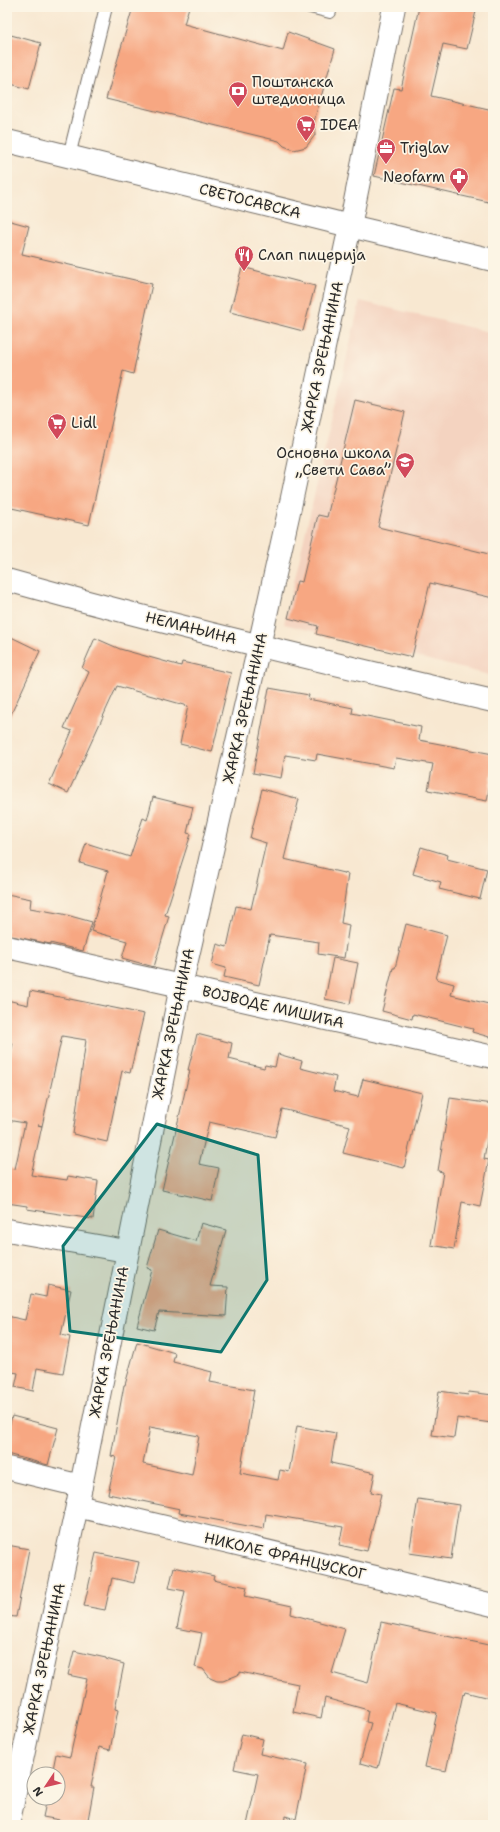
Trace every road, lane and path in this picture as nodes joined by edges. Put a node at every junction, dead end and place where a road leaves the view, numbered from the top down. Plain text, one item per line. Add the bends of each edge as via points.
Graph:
1 (106, 7) edge
2 (310, 7) edge
3 (394, 7) edge
4 (330, 12) dead end
5 (7, 141) edge
6 (69, 156) junction
7 (350, 226) junction
8 (493, 260) edge
9 (7, 580) edge
10 (259, 646) junction
11 (493, 701) edge
12 (7, 947) edge
13 (180, 986) junction
14 (493, 1057) edge
15 (7, 1230) edge
16 (126, 1251) junction
17 (7, 1468) edge
18 (79, 1496) junction
19 (493, 1605) edge
20 (8, 1825) edge

1 - 6 lane
2 - 4 lane
3 - 7 street, ЖАРКА ЗРЕЊАНИНА
5 - 6 street, СВЕТОСАВСКА
6 - 7 street, СВЕТОСАВСКА
7 - 8 street, СВЕТОСАВСКА
7 - 10 street, ЖАРКА ЗРЕЊАНИНА
9 - 10 street, НЕМАЊИНА
10 - 11 street, НЕМАЊИНА
10 - 13 street, ЖАРКА ЗРЕЊАНИНА
12 - 13 street, ВОЈВОДЕ МИШИЋА
13 - 14 street, ВОЈВОДЕ МИШИЋА
13 - 16 street, ЖАРКА ЗРЕЊАНИНА
15 - 16 street
16 - 18 street, ЖАРКА ЗРЕЊАНИНА
17 - 18 street, НИКОЛЕ ФРАНЦУСКОГ
18 - 19 street, НИКОЛЕ ФРАНЦУСКОГ
18 - 20 street, ЖАРКА ЗРЕЊАНИНА

